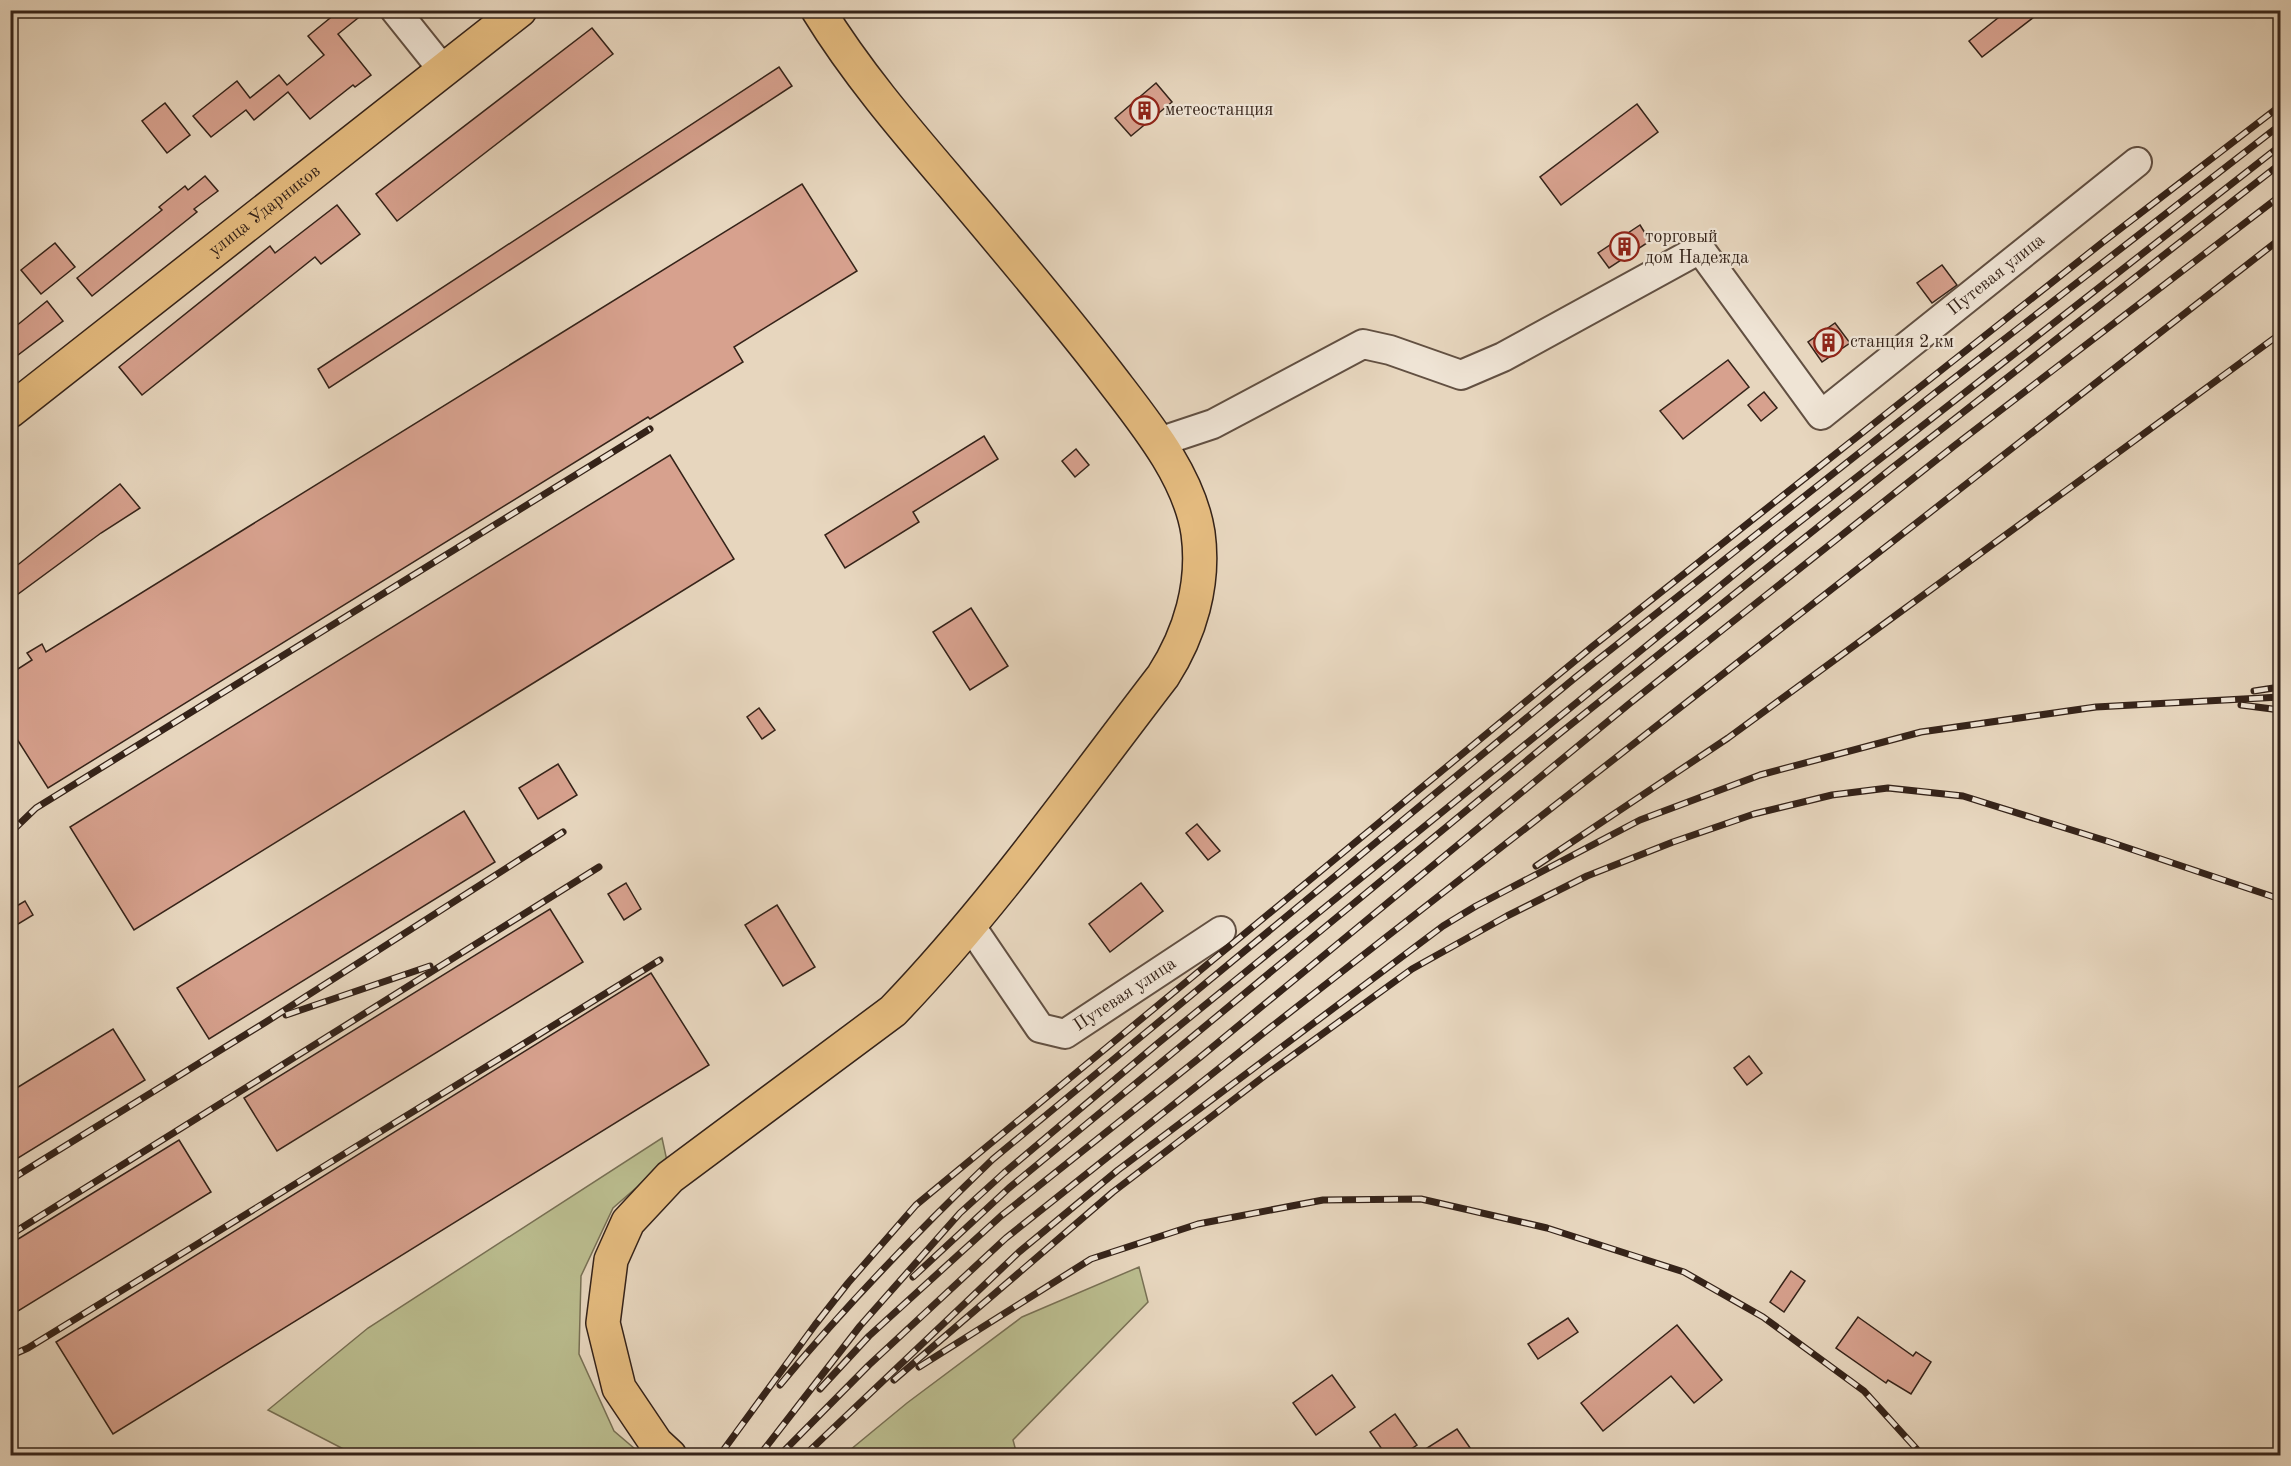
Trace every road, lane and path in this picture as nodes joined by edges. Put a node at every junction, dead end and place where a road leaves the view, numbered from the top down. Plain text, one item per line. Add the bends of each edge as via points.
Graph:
1 (395, 10) edge
2 (520, 10) edge
3 (818, 10) edge
4 (443, 70) junction
5 (2137, 162) dead end
6 (10, 411) edge
7 (1159, 442) junction
8 (970, 925) junction
9 (1221, 931) dead end
10 (663, 1449) edge

1 - 4 street
2 - 4 main road, улица Ударников
3 - 7 main road via 881,101 1060,311
4 - 6 main road, улица Ударников
5 - 7 street, Путевая улица via 1821,415 1700,249 1503,357 1461,375 1363,344 1213,424
7 - 8 main road via 1183,485 1198,532 1197,593 1184,637 1163,676
8 - 9 street, Путевая улица via 1040,1028 1065,1034
8 - 10 main road via 893,1011 670,1177 628,1222 611,1260 603,1323 619,1388

